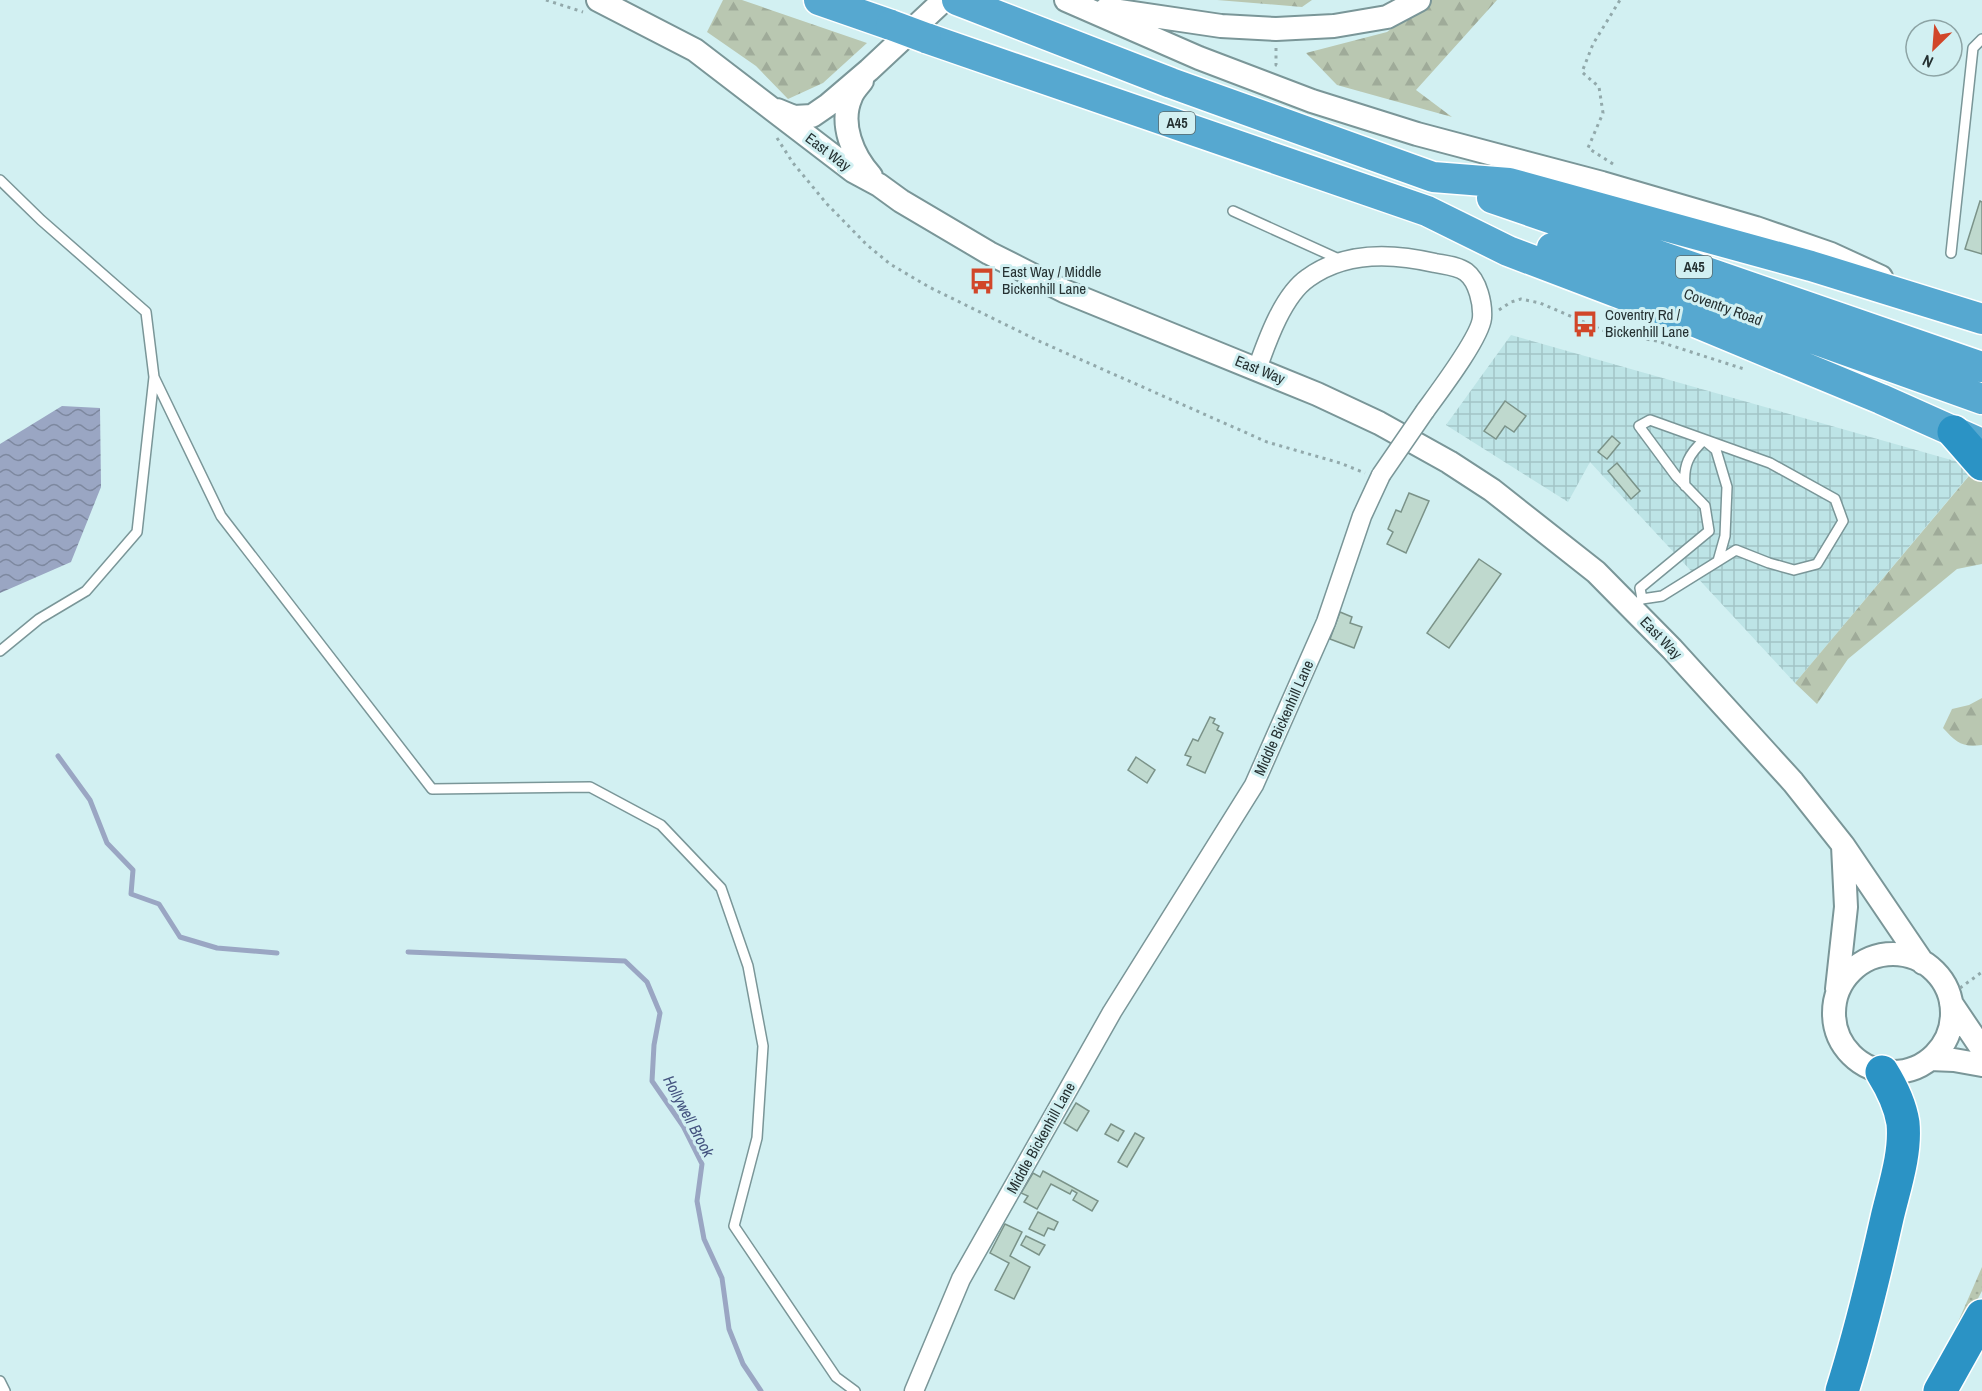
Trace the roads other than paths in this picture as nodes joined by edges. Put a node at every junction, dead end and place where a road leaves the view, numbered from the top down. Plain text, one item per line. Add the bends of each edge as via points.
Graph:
1 (598, 0) edge
2 (819, 0) edge
3 (1419, 0) edge
4 (957, 2) edge
5 (1072, 2) edge
6 (1982, 39) edge
7 (869, 70) junction
8 (769, 106) junction
9 (1433, 177) junction
10 (0, 180) edge
11 (879, 185) junction
12 (1233, 211) dead end
13 (1427, 211) junction
14 (1951, 253) dead end
15 (1341, 260) junction
16 (1911, 296) junction
17 (1982, 319) edge
18 (1982, 367) edge
19 (1257, 369) junction
20 (154, 377) junction
21 (1982, 399) edge
22 (1968, 438) edge
23 (1704, 440) junction
24 (1982, 464) edge
25 (1685, 486) junction
26 (1718, 561) junction
27 (1637, 603) junction
28 (0, 651) edge
29 (1843, 845) junction
30 (1923, 963) junction
31 (1950, 999) junction
32 (1834, 1005) junction
33 (1982, 1049) edge
34 (1930, 1059) junction
35 (1982, 1065) edge
36 (1882, 1072) junction
37 (1982, 1316) edge
38 (0, 1381) edge
39 (5, 1391) edge
40 (855, 1391) edge
41 (914, 1391) edge
42 (1842, 1391) edge
43 (1940, 1391) edge

1 - 8 street, East Way via 694,50
2 - 13 highway, A45, bridge
3 - 5 street via 1387,17 1334,26 1276,29 1221,26
4 - 7 street
4 - 9 highway, A45
5 - 16 street via 1199,58 1312,101 1417,134 1745,224 1874,272
6 - 14 lane via 1973,48
7 - 8 street via 812,116 794,117
7 - 11 street via 851,97 847,127 860,163
8 - 11 street, East Way via 853,171
9 - 16 highway via 1509,183
9 - 18 highway, Coventry Road / A45
10 - 20 lane via 146,312
11 - 19 street, East Way via 989,253 1064,291
12 - 15 lane
13 - 21 highway, Coventry Road / A45 via 1593,260
13 - 22 highway via 1508,251 1717,331
15 - 19 street via 1305,279 1294,292 1272,330
15 - 41 street, Middle Bickenhill Lane, bridge via 1411,257 1467,272 1479,290 1482,321 1449,379 1380,477 1362,516 1326,622 1254,785 1112,1012 967,1269
16 - 17 highway
19 - 27 street, East Way via 1379,423 1449,462 1492,490
20 - 28 lane via 136,532 86,591 39,619
20 - 40 lane via 221,516 432,789 590,787 661,825 721,888 748,966 763,1046 757,1138 734,1226 836,1377
22 - 24 highway
23 - 25 lane via 1691,451 1684,474
23 - 25 lane via 1650,420 1639,426
23 - 26 lane via 1716,450 1726,487 1725,536
23 - 26 lane via 1770,463 1836,499 1843,521 1817,564 1794,570 1736,550
25 - 27 lane via 1705,506 1709,531 1640,588
26 - 27 lane via 1662,596
27 - 29 street, East Way via 1672,649 1793,782
29 - 30 street, East Way
29 - 32 street via 1846,907
30 - 31 street, East Way via 1941,980
30 - 32 street via 1912,957 1886,955 1862,963 1843,981
31 - 33 street, East Way
31 - 34 street via 1952,1015 1946,1040
32 - 36 street via 1842,1043 1859,1062
34 - 35 street
34 - 36 street via 1908,1071
36 - 42 highway via 1900,1110 1902,1146 1863,1318
37 - 43 highway
38 - 39 lane

